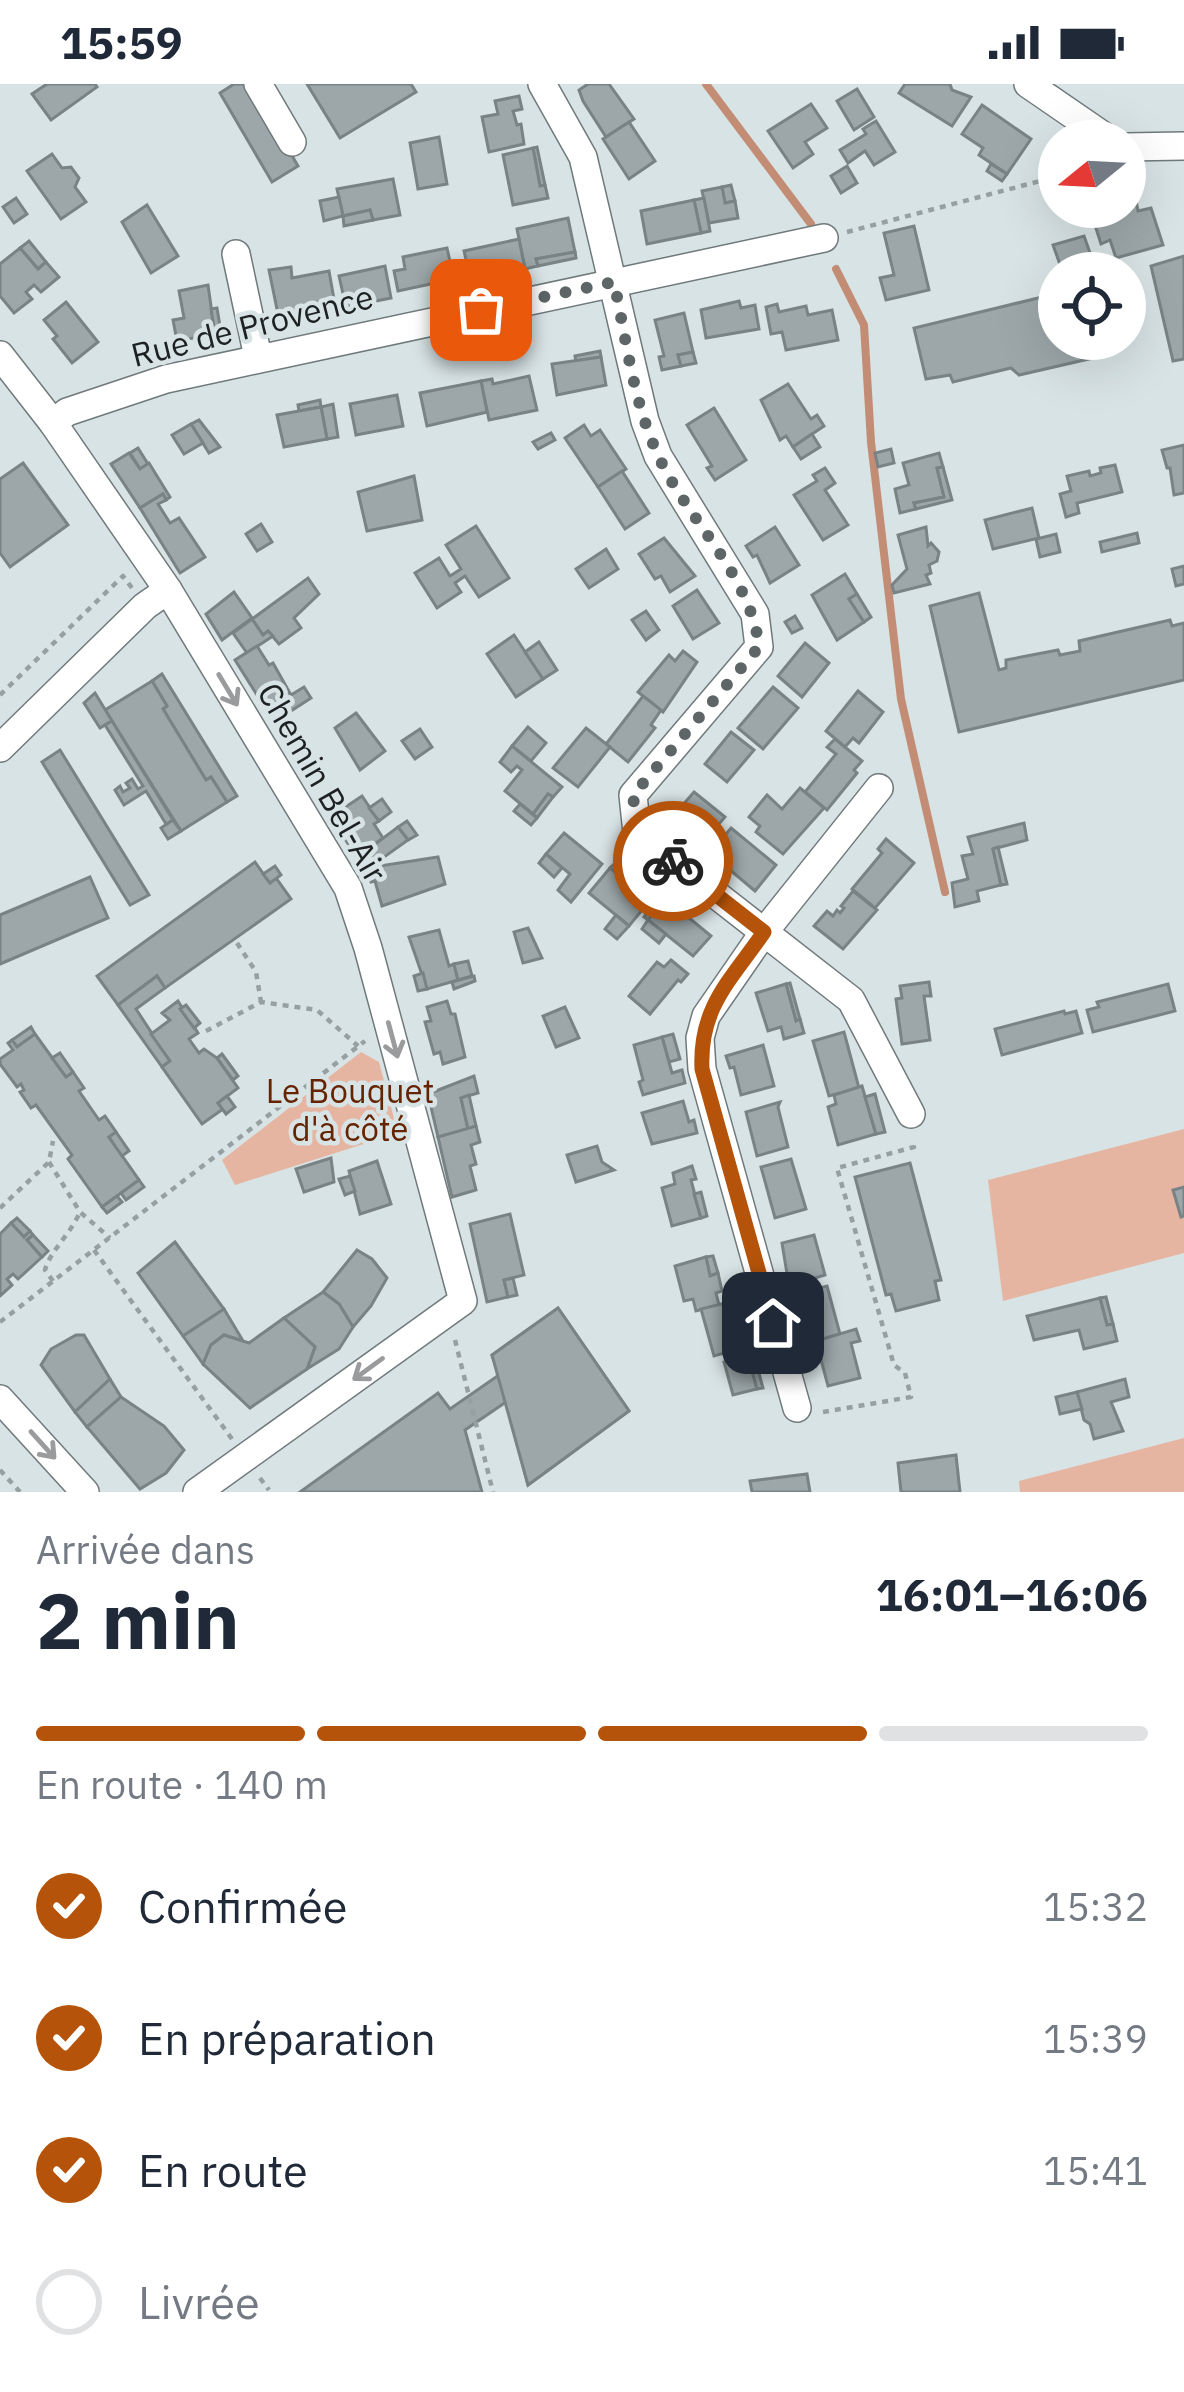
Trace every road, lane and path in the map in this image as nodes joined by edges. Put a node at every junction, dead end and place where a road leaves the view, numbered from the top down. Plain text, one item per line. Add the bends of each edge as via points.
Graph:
1 (258, 84) edge
2 (542, 84) edge
3 (1028, 84) edge
4 (1080, 120) edge
5 (292, 142) dead end
6 (1184, 146) edge
7 (1146, 147) edge
8 (1038, 182) edge
9 (824, 238) joint
10 (236, 254) dead end
11 (614, 282) junction
12 (0, 355) edge
13 (258, 356) junction
14 (53, 423) junction
15 (156, 598) junction
16 (0, 695) edge
17 (0, 748) edge
18 (879, 788) dead end
19 (764, 932) junction
20 (237, 944) dead end
21 (261, 1002) junction
22 (388, 1023) junction
23 (206, 1030) dead end
24 (358, 1046) junction
25 (911, 1114) joint
26 (53, 1142) dead end
27 (49, 1162) junction
28 (0, 1208) edge
29 (80, 1212) junction
30 (110, 1238) junction
31 (94, 1250) junction
32 (53, 1281) junction
33 (455, 1306) junction
34 (0, 1322) edge
35 (0, 1399) edge
36 (809, 1410) joint
37 (245, 1457) junction
38 (0, 1470) edge
39 (269, 1490) edge
40 (20, 1492) edge
41 (85, 1492) edge
42 (197, 1492) edge
43 (493, 1492) edge

1 - 5 street
2 - 11 street via 583,157
3 - 4 street
6 - 7 street
8 - 9 path
9 - 11 street, Rue de Provence
10 - 13 street
11 - 13 street, Rue de Provence
11 - 19 street via 658,456 755,614 759,647 633,795 637,833
12 - 14 street, Chemin Bel-Air
13 - 14 street, Rue de Provence via 166,379
14 - 15 street, Chemin Bel-Air
15 - 16 path via 123,575
15 - 17 street
15 -> 22 street, Chemin Bel-Air via 348,888
18 - 19 street
19 - 25 street via 851,1000
19 - 36 street via 706,1016 702,1069
20 - 21 path via 256,972
21 - 23 path
21 - 24 path via 317,1010
22 - 24 path
22 -> 33 street, Chemin Bel-Air
24 - 30 path
25 - 36 path via 914,1147 837,1168 894,1365 911,1397
26 - 27 path
27 - 28 path
27 - 29 path
29 - 30 path
29 - 32 path via 48,1257
30 - 31 path
31 - 32 path
31 - 37 path
32 - 34 path
33 -> 37 street
33 - 43 path
35 -> 41 street
37 - 39 path
37 - 42 street
38 - 40 path

